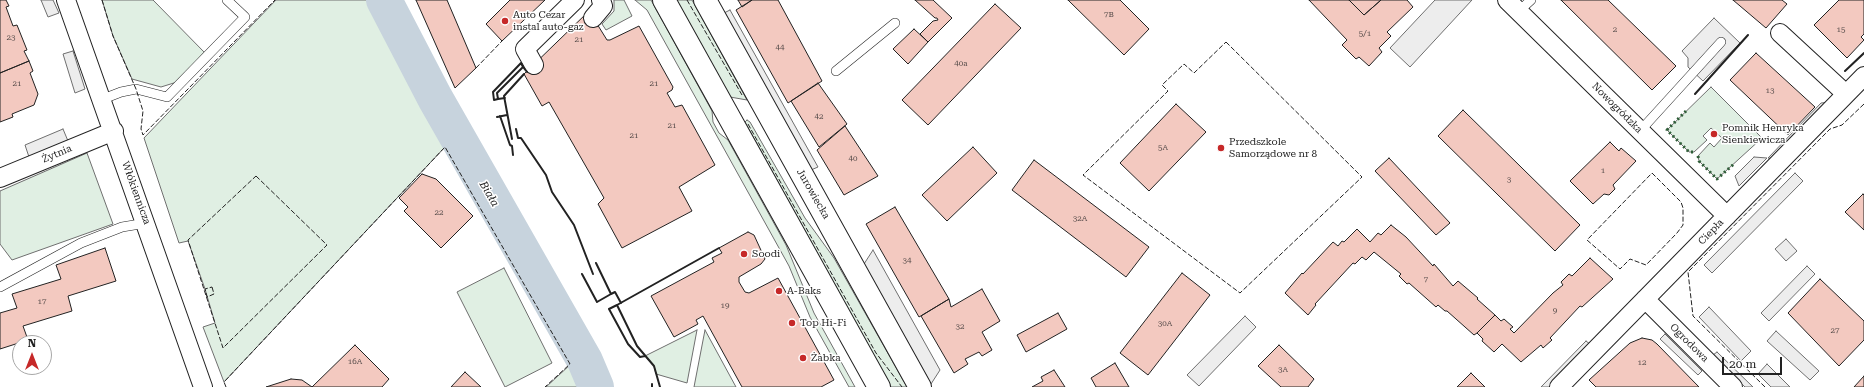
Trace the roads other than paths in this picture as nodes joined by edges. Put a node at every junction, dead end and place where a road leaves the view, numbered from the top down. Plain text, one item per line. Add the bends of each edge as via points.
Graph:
1 (66, 0) edge
2 (228, 0) edge
3 (575, 0) edge
4 (602, 0) edge
5 (664, 0) edge
6 (705, 0) edge
7 (1519, 4) edge
8 (593, 18) dead end
9 (895, 23) dead end
10 (1780, 33) dead end
11 (1721, 42) dead end
12 (534, 65) dead end
13 (836, 71) dead end
14 (1864, 76) edge
15 (1846, 94) junction
16 (103, 99) junction
17 (766, 110) junction
18 (734, 124) junction
19 (1640, 131) junction
20 (114, 132) junction
21 (0, 178) edge
22 (1727, 216) junction
23 (146, 223) junction
24 (0, 287) edge
25 (1645, 299) junction
26 (203, 387) edge
27 (879, 387) edge
28 (920, 387) edge
29 (1559, 387) edge
30 (1732, 387) edge

1 - 16 street, Włókiennicza
2 - 16 lane via 245,17 167,97 136,89
3 - 12 street via 525,49
4 - 8 street via 603,6
5 - 18 street
6 - 17 street, Jurowiecka
7 - 19 street, Nowogródzka
9 - 13 lane
10 - 15 street
11 - 19 lane
14 - 15 street, Ciepła
15 - 22 street, Ciepła
16 - 20 street, Włókiennicza
17 - 18 street via 747,110 740,113
17 - 28 street, Jurowiecka
18 - 27 street
19 - 22 street, Nowogródzka
20 - 21 street, Żytnia
20 - 23 street, Włókiennicza
22 - 25 street, Ciepła
23 - 24 lane via 122,227 81,243
23 - 26 street, Włókiennicza
25 - 29 street, Ciepła
25 - 30 street, Ogrodowa

